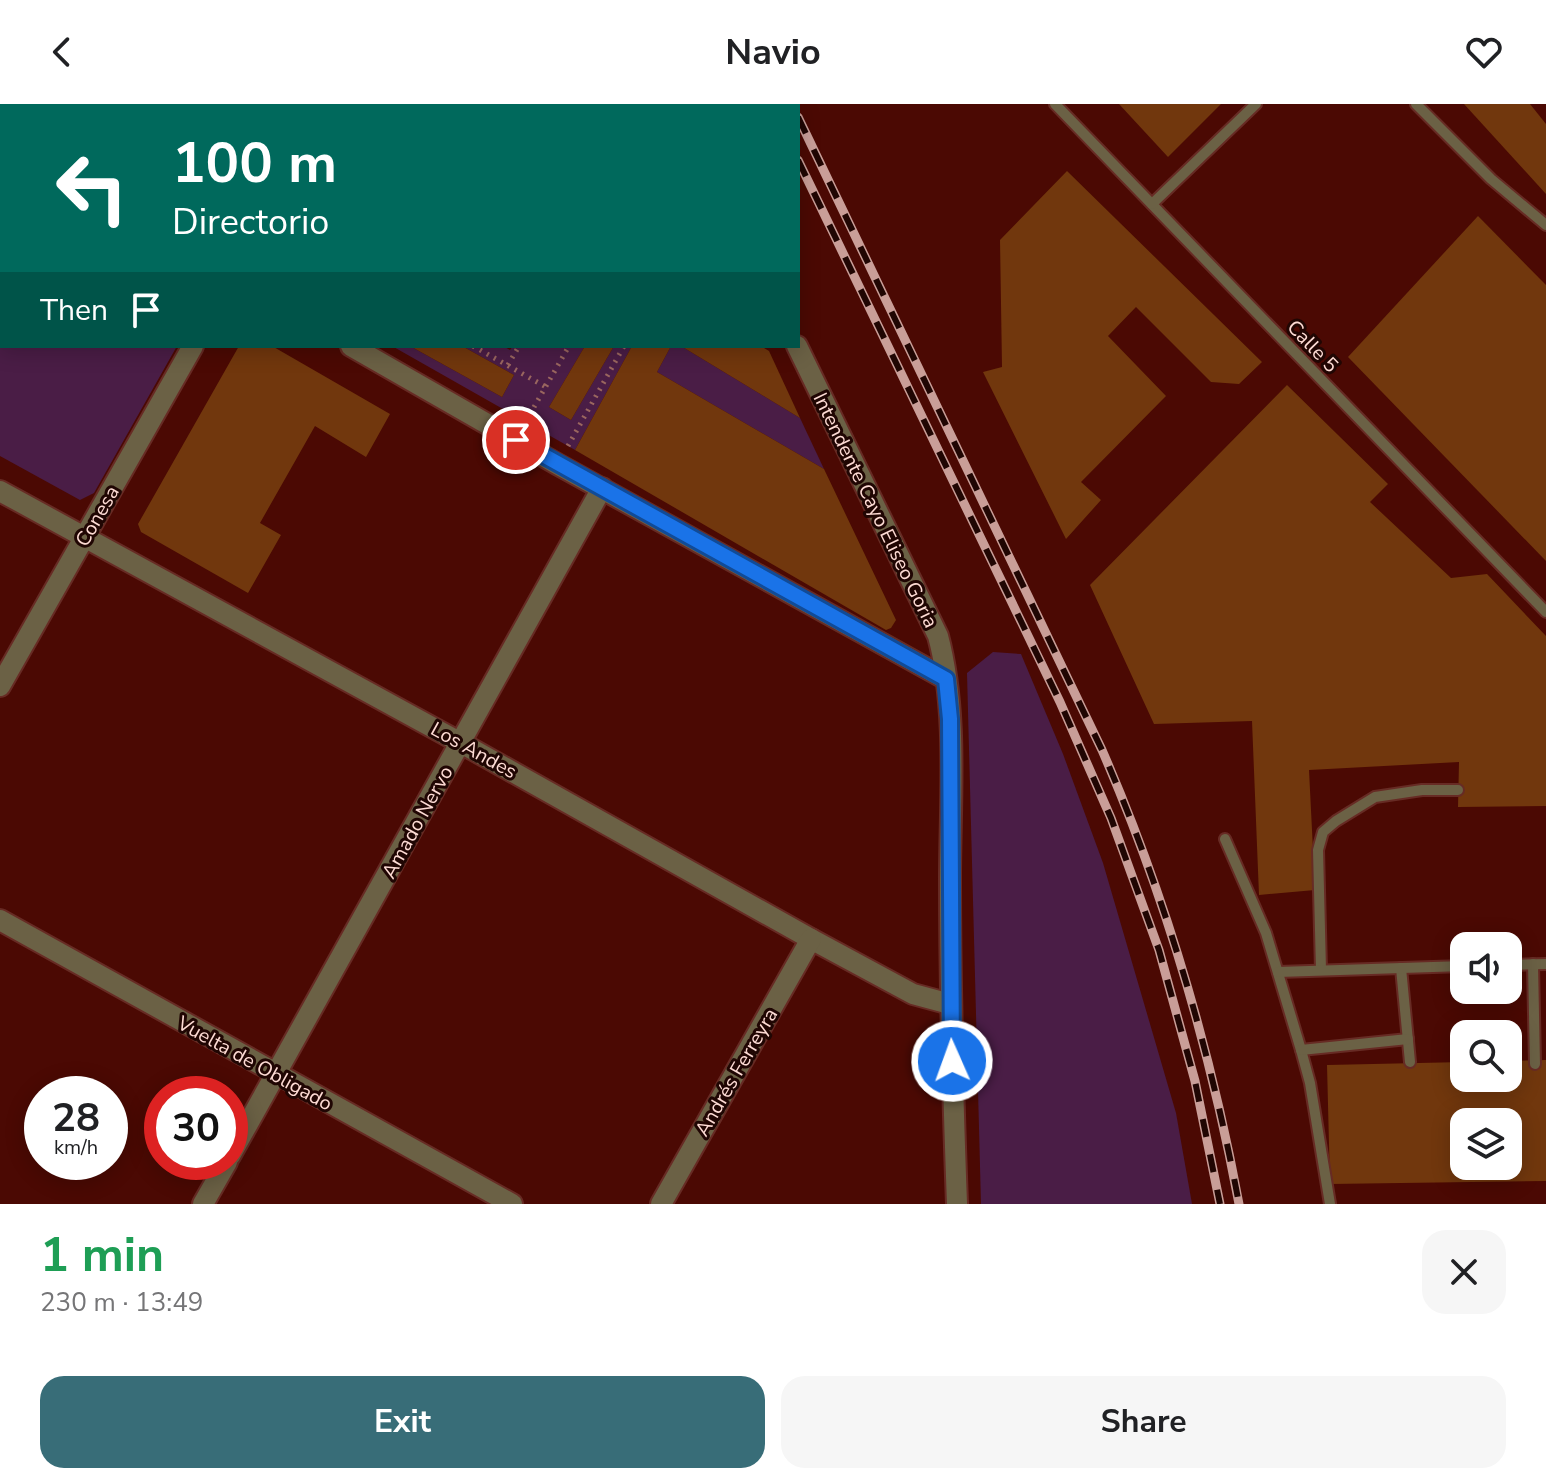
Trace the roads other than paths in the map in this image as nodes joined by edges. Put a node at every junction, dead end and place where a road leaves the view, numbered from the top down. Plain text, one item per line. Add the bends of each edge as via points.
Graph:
1 (1055, 104) edge
2 (1256, 104) edge
3 (1416, 104) edge
4 (1152, 204) junction
5 (1546, 225) edge
6 (192, 348) edge
7 (355, 348) edge
8 (798, 348) edge
9 (602, 488) junction
10 (0, 491) edge
11 (85, 537) junction
12 (1546, 612) edge
13 (946, 679) junction
14 (0, 686) edge
15 (461, 743) junction
16 (1458, 790) dead end
17 (1225, 839) dead end
18 (0, 920) edge
19 (811, 939) junction
20 (1522, 964) edge
21 (1533, 964) junction
22 (1546, 964) edge
23 (1450, 966) edge
24 (1401, 968) junction
25 (1321, 970) junction
26 (1278, 972) junction
27 (950, 1004) junction
28 (1408, 1039) junction
29 (1301, 1050) junction
30 (1410, 1062) dead end
31 (1535, 1064) dead end
32 (275, 1075) junction
33 (248, 1124) edge
34 (217, 1180) edge
35 (203, 1204) edge
36 (512, 1204) edge
37 (661, 1204) edge
38 (957, 1204) edge
39 (1330, 1204) edge

1 - 4 lane, Calle 5
2 - 4 lane
3 - 5 lane
4 - 12 lane, Calle 5
6 - 11 street, Conesa
7 - 9 street
8 - 13 street, Intendente Cayo Eliseo Goria via 938,636
9 - 13 street
9 - 15 street, Amado Nervo
10 - 11 street, Los Andes
11 - 14 street, Conesa
11 - 15 street, Los Andes
13 - 27 street, Intendente Cayo Eliseo Goria
15 - 19 street, Los Andes
15 - 32 street, Amado Nervo
16 - 25 lane via 1375,797 1323,832 1318,850
17 - 26 lane
18 - 32 street, Vuelta de Obligado
19 - 27 street, Los Andes via 913,994
19 - 37 street, Andrés Ferreyra
20 - 21 lane
21 - 22 lane
21 - 31 lane
23 - 24 lane
24 - 25 lane
24 - 28 lane
25 - 26 lane
26 - 29 lane
27 - 38 street, Intendente Cayo Eliseo Goria
28 - 29 lane
28 - 30 lane
29 - 39 lane
32 - 33 street, Amado Nervo
32 - 36 street, Vuelta de Obligado
34 - 35 street

